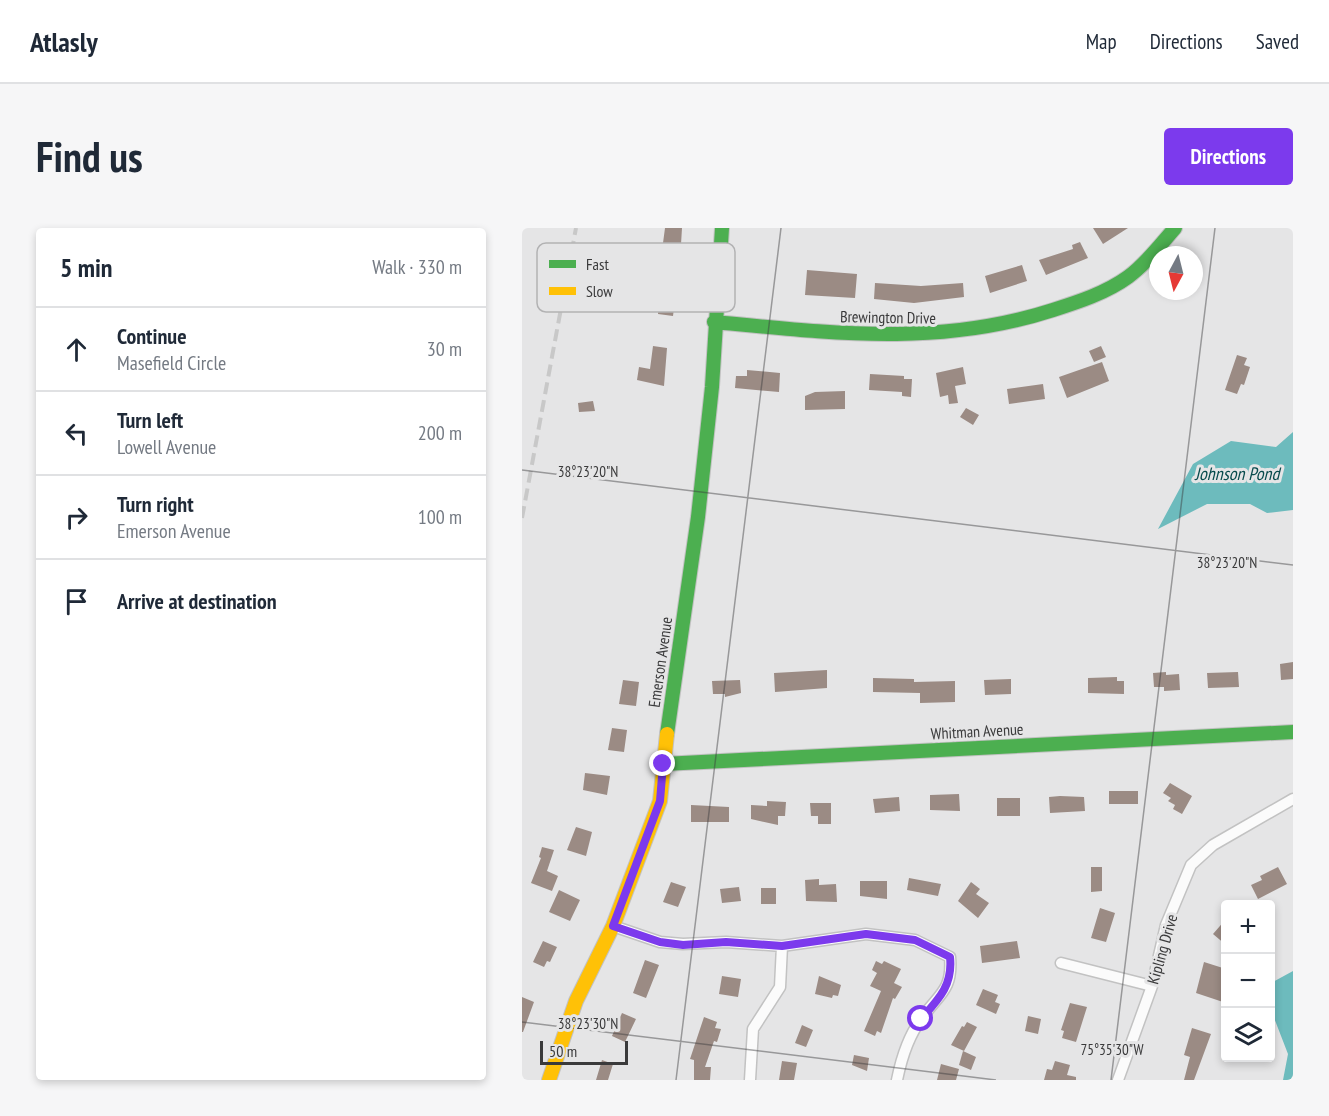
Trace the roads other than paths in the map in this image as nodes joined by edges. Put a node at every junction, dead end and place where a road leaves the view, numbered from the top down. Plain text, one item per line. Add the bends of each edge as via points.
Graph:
1 (722, 228) edge
2 (1175, 228) edge
3 (721, 243) edge
4 (715, 312) edge
5 (714, 322) junction
6 (1293, 732) edge
7 (663, 764) junction
8 (1293, 799) edge
9 (613, 926) junction
10 (782, 946) junction
11 (1061, 963) dead end
12 (1152, 986) junction
13 (549, 1080) edge
14 (750, 1080) edge
15 (897, 1080) edge
16 (1118, 1080) edge

1 - 3 street, Emerson Avenue
2 - 5 street, Brewington Drive via 1128,277 1094,295 1014,323 958,334 911,337
4 - 5 street, Emerson Avenue
5 - 7 street, Emerson Avenue via 712,387 698,517
6 - 7 street, Whitman Avenue
7 - 9 street, Emerson Avenue via 660,801
8 - 12 street, Kipling Drive via 1213,845 1191,865 1166,925
9 - 10 street via 660,942 683,945 726,942
9 - 13 street, Emerson Avenue via 576,1001
10 - 14 street via 780,987 753,1029
10 - 15 street via 866,934 915,940 950,957 952,974 945,990 921,1019
11 - 12 street
12 - 16 street, Kipling Drive

